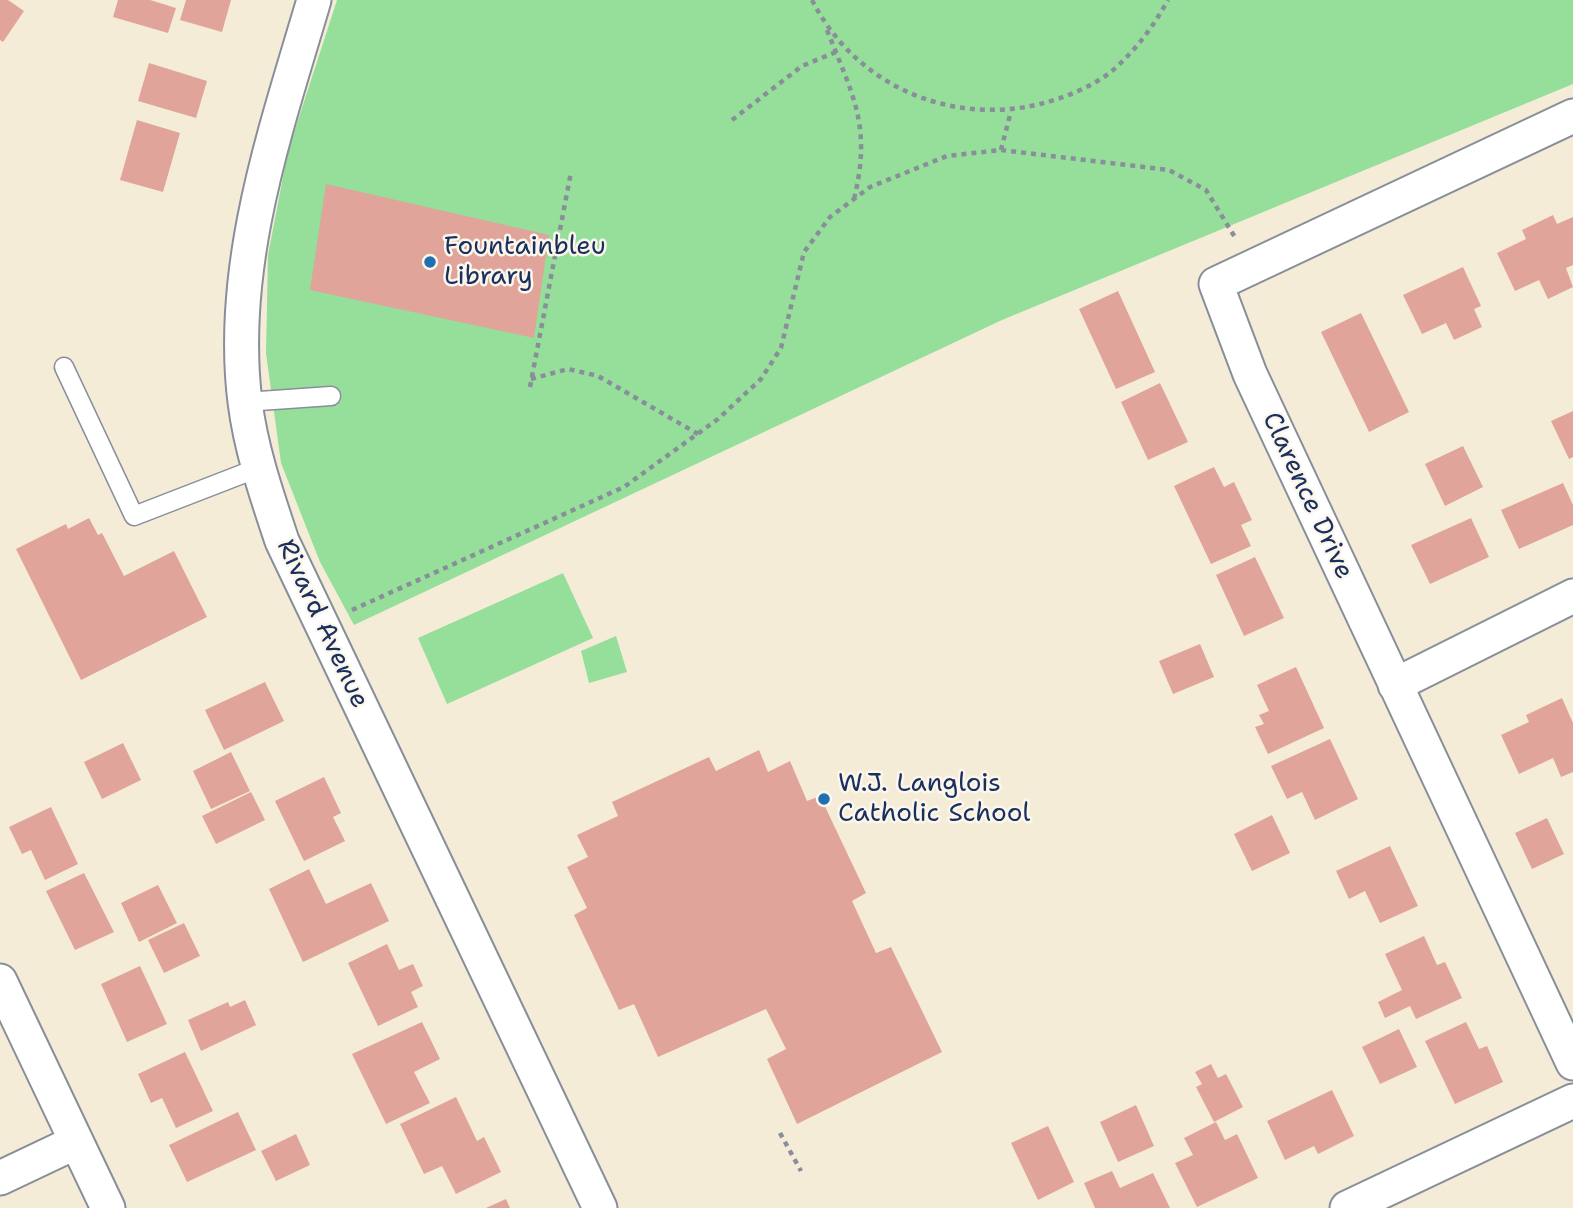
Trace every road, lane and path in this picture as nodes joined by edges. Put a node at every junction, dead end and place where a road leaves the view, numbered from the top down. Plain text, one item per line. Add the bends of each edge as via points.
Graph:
1 (314, 0) edge
2 (812, 0) edge
3 (1168, 0) edge
4 (824, 24) junction
5 (836, 52) junction
6 (1011, 111) junction
7 (1573, 116) edge
8 (732, 120) dead end
9 (1001, 150) junction
10 (571, 172) dead end
11 (854, 200) junction
12 (1233, 234) dead end
13 (64, 367) dead end
14 (531, 379) junction
15 (530, 387) dead end
16 (331, 396) dead end
17 (245, 402) junction
18 (698, 434) junction
19 (258, 468) junction
20 (1573, 597) edge
21 (356, 608) dead end
22 (1395, 685) junction
23 (0, 981) edge
24 (1573, 1063) edge
25 (1573, 1101) edge
26 (780, 1133) dead end
27 (76, 1142) junction
28 (801, 1171) dead end
29 (0, 1178) edge
30 (108, 1208) edge
31 (600, 1208) edge
32 (1348, 1208) edge

1 - 17 street, Rivard Avenue via 274,138 250,245 242,323
2 - 4 path
3 - 6 path via 1149,33 1111,72 1064,98
4 - 5 path
4 - 6 path via 860,64 906,93 957,109
5 - 8 path via 802,66
5 - 11 path via 858,107 863,135
6 - 9 path
7 - 22 street, Clarence Drive via 1216,284 1250,374
9 - 11 path via 947,156 870,187
9 - 12 path via 1169,170 1206,190
10 - 14 path
11 - 18 path via 831,218 804,252 780,348 761,379
13 - 19 lane via 134,516
14 - 15 path
14 - 18 path via 568,369 598,376
16 - 17 lane
17 - 19 street, Rivard Avenue
18 - 21 path via 624,487
19 - 31 street, Rivard Avenue via 282,541
20 - 22 street
22 - 24 street, Clarence Drive
23 - 27 street
25 - 32 street
26 - 28 path
27 - 29 street
27 - 30 street

